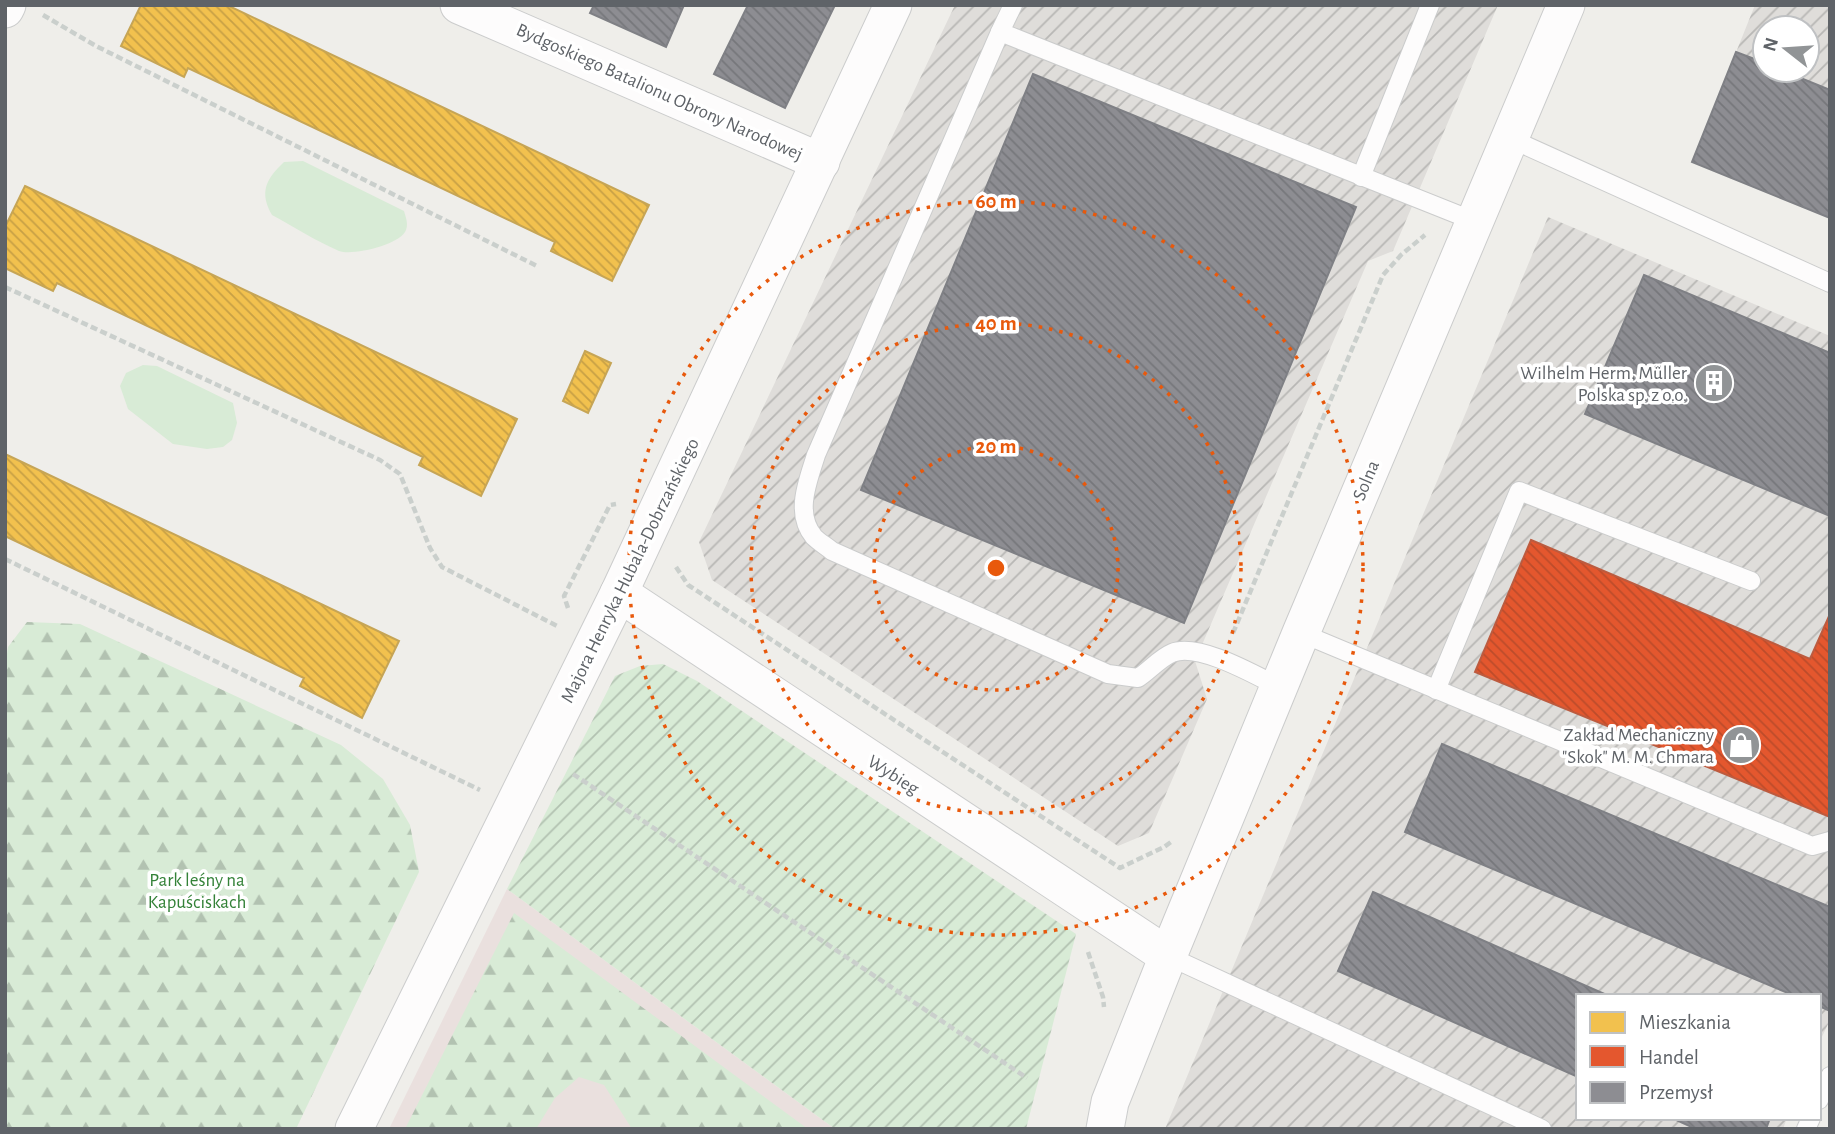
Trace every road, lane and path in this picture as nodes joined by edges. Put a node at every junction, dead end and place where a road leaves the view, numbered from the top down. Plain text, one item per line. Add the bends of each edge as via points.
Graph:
1 (459, 5) edge
2 (893, 5) edge
3 (1013, 5) edge
4 (1430, 5) edge
5 (1566, 5) edge
6 (17, 9) edge
7 (1000, 33) junction
8 (1509, 138) junction
9 (821, 162) junction
10 (1361, 177) junction
11 (1457, 215) junction
12 (537, 266) dead end
13 (1830, 283) edge
14 (5, 287) edge
15 (5, 559) edge
16 (1751, 581) dead end
17 (688, 585) dead end
18 (619, 593) junction
19 (1301, 633) junction
20 (594, 644) junction
21 (1228, 663) junction
22 (1279, 687) junction
23 (1436, 690) junction
24 (540, 753) junction
25 (514, 807) junction
26 (1176, 830) dead end
27 (1830, 841) edge
28 (1168, 956) junction
29 (1830, 1076) edge
30 (1027, 1078) dead end
31 (1821, 1096) edge
32 (354, 1129) edge
33 (1105, 1129) edge
34 (1542, 1129) edge

1 - 9 street, Bydgoskiego Batalionu Obrony Narodowej
2 - 9 street, Majora Henryka Hubala-Dobrzańskiego
3 - 7 lane
4 - 10 lane
5 - 8 street, Solna
6 - 12 path
7 - 10 lane
7 - 21 lane via 816,456 805,491 804,519 814,537 832,551 1108,674 1138,678 1177,651 1207,654
8 - 11 street, Solna
8 - 13 lane
9 - 18 street, Majora Henryka Hubala-Dobrzańskiego
10 - 11 lane
11 - 19 street, Solna
11 - 21 path via 1427,233 1382,275 1236,623
14 - 20 path via 380,460 400,474 442,567
15 - 25 path
16 - 23 lane via 1519,491
17 - 26 path via 1120,868 1164,848
18 - 20 street, Majora Henryka Hubala-Dobrzańskiego
18 - 28 street, Wybieg
19 - 22 street, Solna
19 - 23 lane
20 - 24 street, Majora Henryka Hubala-Dobrzańskiego
21 - 22 lane
22 - 28 street, Solna
23 - 27 lane via 1812,846
24 - 25 street, Majora Henryka Hubala-Dobrzańskiego
24 - 30 path
25 - 32 street, Majora Henryka Hubala-Dobrzańskiego
28 - 33 street, Solna via 1110,1102
28 - 34 lane
29 - 31 lane

